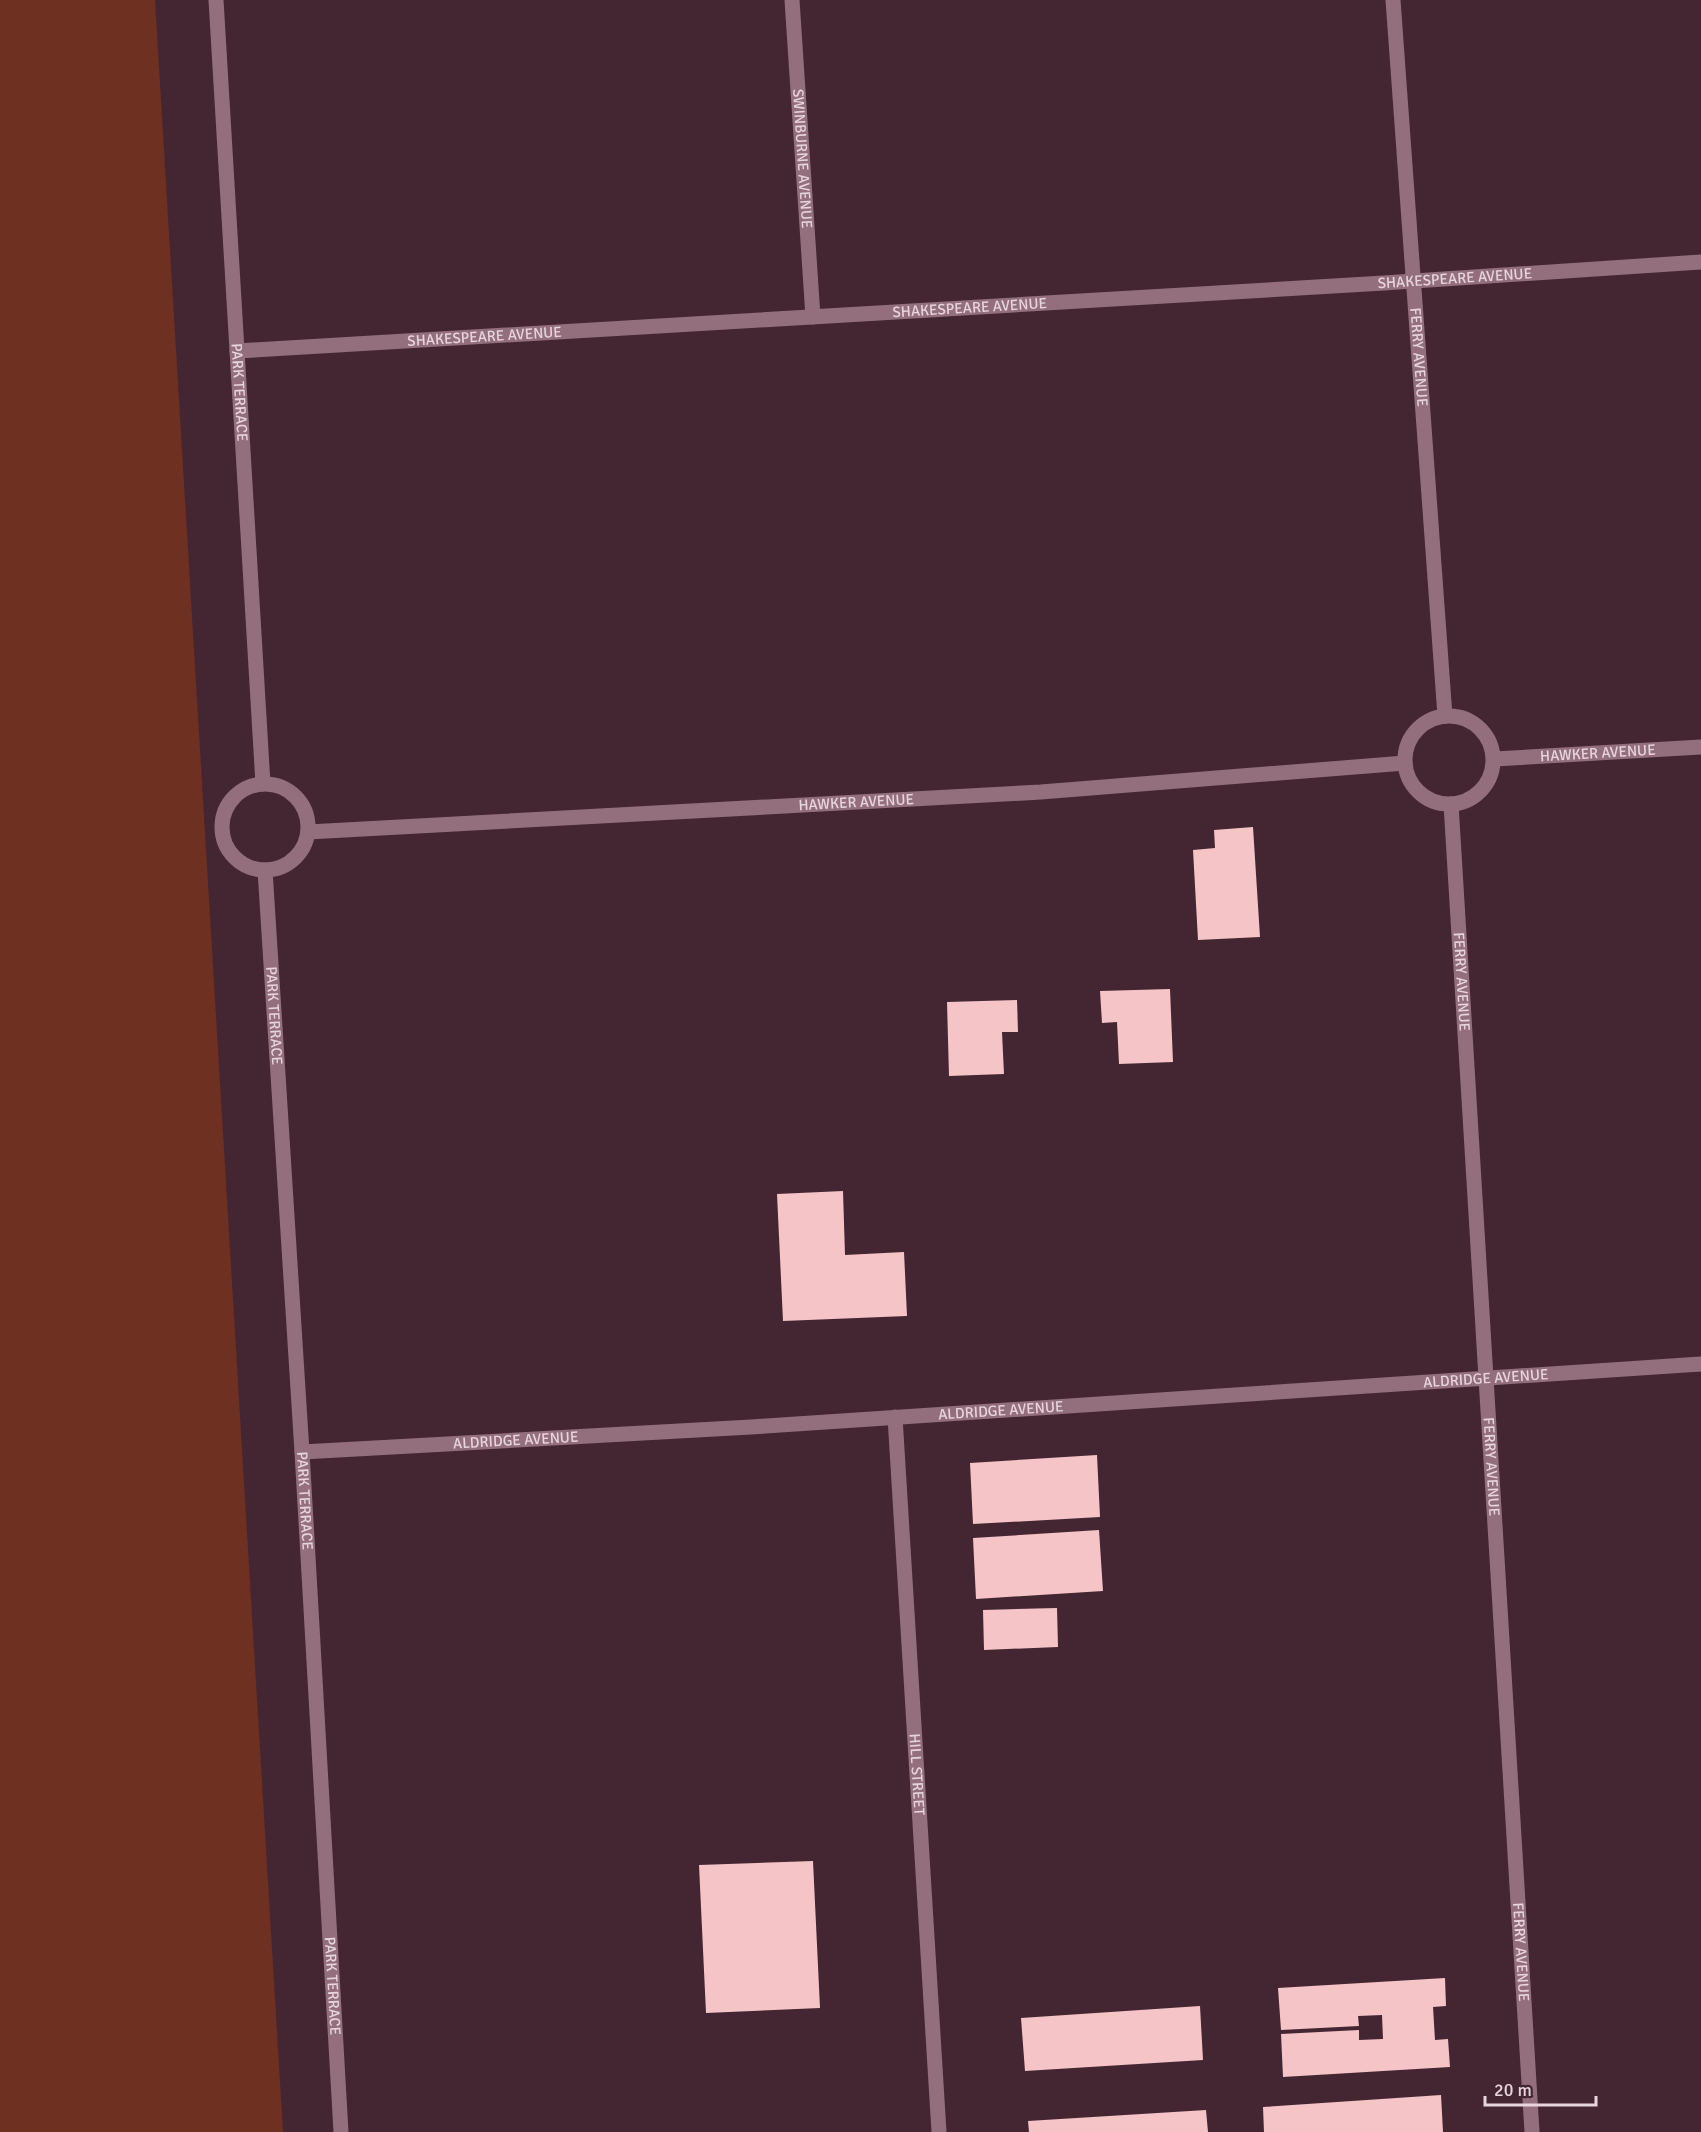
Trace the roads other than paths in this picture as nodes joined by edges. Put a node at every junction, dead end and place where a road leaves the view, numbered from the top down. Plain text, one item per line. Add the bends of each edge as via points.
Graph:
1 (216, 0) edge
2 (792, 0) edge
3 (1393, 0) edge
4 (1701, 262) edge
5 (1413, 282) junction
6 (813, 317) junction
7 (237, 351) junction
8 (1445, 716) junction
9 (1701, 747) edge
10 (1494, 759) junction
11 (1405, 763) junction
12 (263, 784) junction
13 (1451, 804) junction
14 (308, 832) junction
15 (265, 870) junction
16 (1701, 1364) edge
17 (1487, 1378) junction
18 (895, 1416) junction
19 (302, 1452) junction
20 (341, 2132) edge
21 (939, 2132) edge
22 (1532, 2132) edge

1 - 7 street, PARK TERRACE
2 - 6 street, SWINBURNE AVENUE
3 - 5 street, FERRY AVENUE
4 - 5 street, SHAKESPEARE AVENUE
5 - 6 street, SHAKESPEARE AVENUE
5 - 8 street, FERRY AVENUE
6 - 7 street, SHAKESPEARE AVENUE
7 - 12 street, PARK TERRACE
8 - 10 street via 1463,718 1479,727
8 - 11 street via 1429,721 1416,732 1407,747
9 - 10 street, HAWKER AVENUE
10 - 13 street via 1491,776 1481,790 1468,800
11 - 13 street via 1410,780 1420,793
11 - 14 street, HAWKER AVENUE via 1029,793
12 - 14 street via 278,786 299,800 307,817
12 - 15 street via 237,794 225,813 222,828 226,846 235,858
13 - 17 street, FERRY AVENUE
14 - 15 street via 298,855 277,868
15 - 19 street, PARK TERRACE
16 - 17 street, ALDRIDGE AVENUE
17 - 18 street, ALDRIDGE AVENUE
17 - 22 street, FERRY AVENUE
18 - 19 street, ALDRIDGE AVENUE
18 - 21 street, HILL STREET
19 - 20 street, PARK TERRACE

